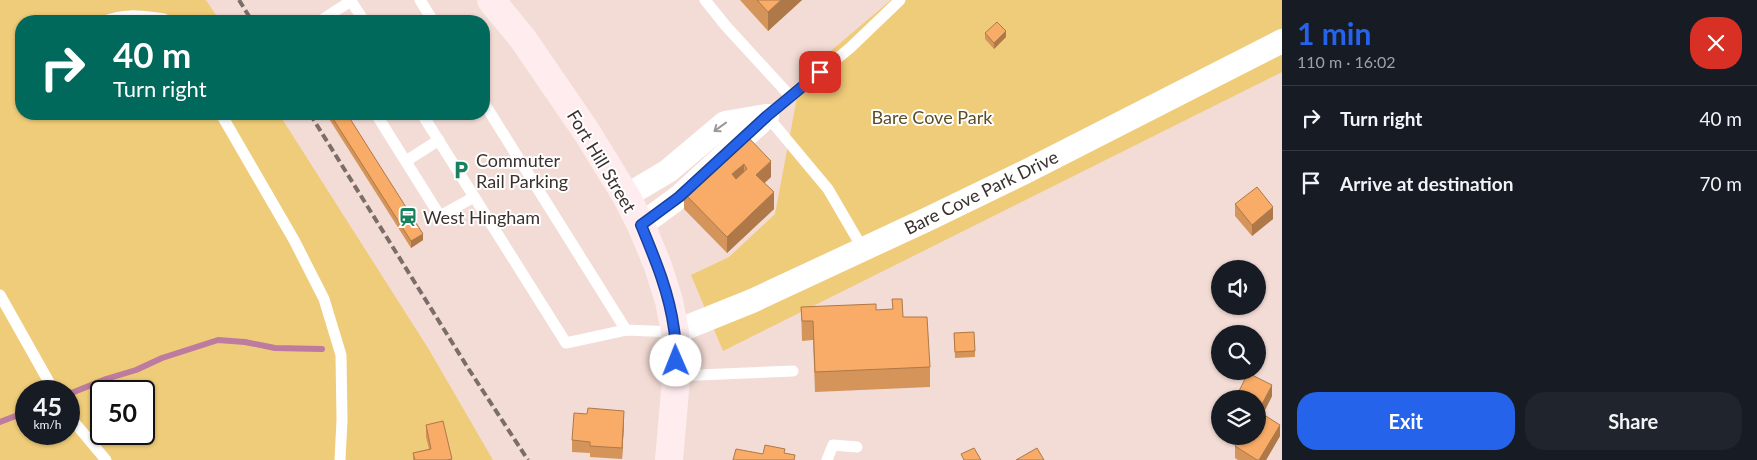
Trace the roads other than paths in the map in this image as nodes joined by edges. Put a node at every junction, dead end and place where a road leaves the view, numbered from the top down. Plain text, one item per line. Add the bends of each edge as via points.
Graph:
1 (351, 0) edge
2 (420, 0) edge
3 (491, 0) edge
4 (705, 0) edge
5 (900, 0) edge
6 (329, 15) edge
7 (360, 15) edge
8 (429, 15) edge
9 (1282, 41) edge
10 (790, 96) junction
11 (490, 113) edge
12 (767, 116) junction
13 (224, 120) edge
14 (380, 120) edge
15 (426, 120) edge
16 (439, 140) junction
17 (406, 161) junction
18 (626, 196) junction
19 (474, 197) junction
20 (641, 225) junction
21 (863, 249) junction
22 (0, 294) edge
23 (626, 330) junction
24 (675, 332) junction
25 (793, 371) dead end
26 (676, 376) junction
27 (48, 380) edge
28 (80, 429) edge
29 (857, 447) dead end
30 (106, 460) edge
31 (340, 460) edge
32 (669, 460) edge
33 (827, 460) edge

1 - 6 lane
1 - 7 lane
2 - 8 lane
3 - 18 main road, Fort Hill Street via 523,39
4 - 10 lane
5 - 10 lane via 850,48
9 - 21 street, Bare Cove Park Drive
10 - 12 lane
11 - 23 lane
12 -> 18 street via 725,122 668,171
12 - 20 street via 679,197
12 - 21 lane via 828,189
13 - 31 lane via 324,299 341,355
14 - 17 lane
15 - 16 lane
16 - 17 lane
16 - 19 lane
17 - 19 lane via 440,216
18 - 20 main road, Fort Hill Street
19 - 23 lane via 566,343
20 - 24 main road, Fort Hill Street via 658,266
21 - 24 street, Bare Cove Park Drive via 752,302
22 - 27 lane
23 - 24 lane
24 - 26 main road, Fort Hill Street
25 - 26 lane
26 - 32 main road, Fort Hill Street
28 - 30 lane
29 - 33 lane via 833,445

